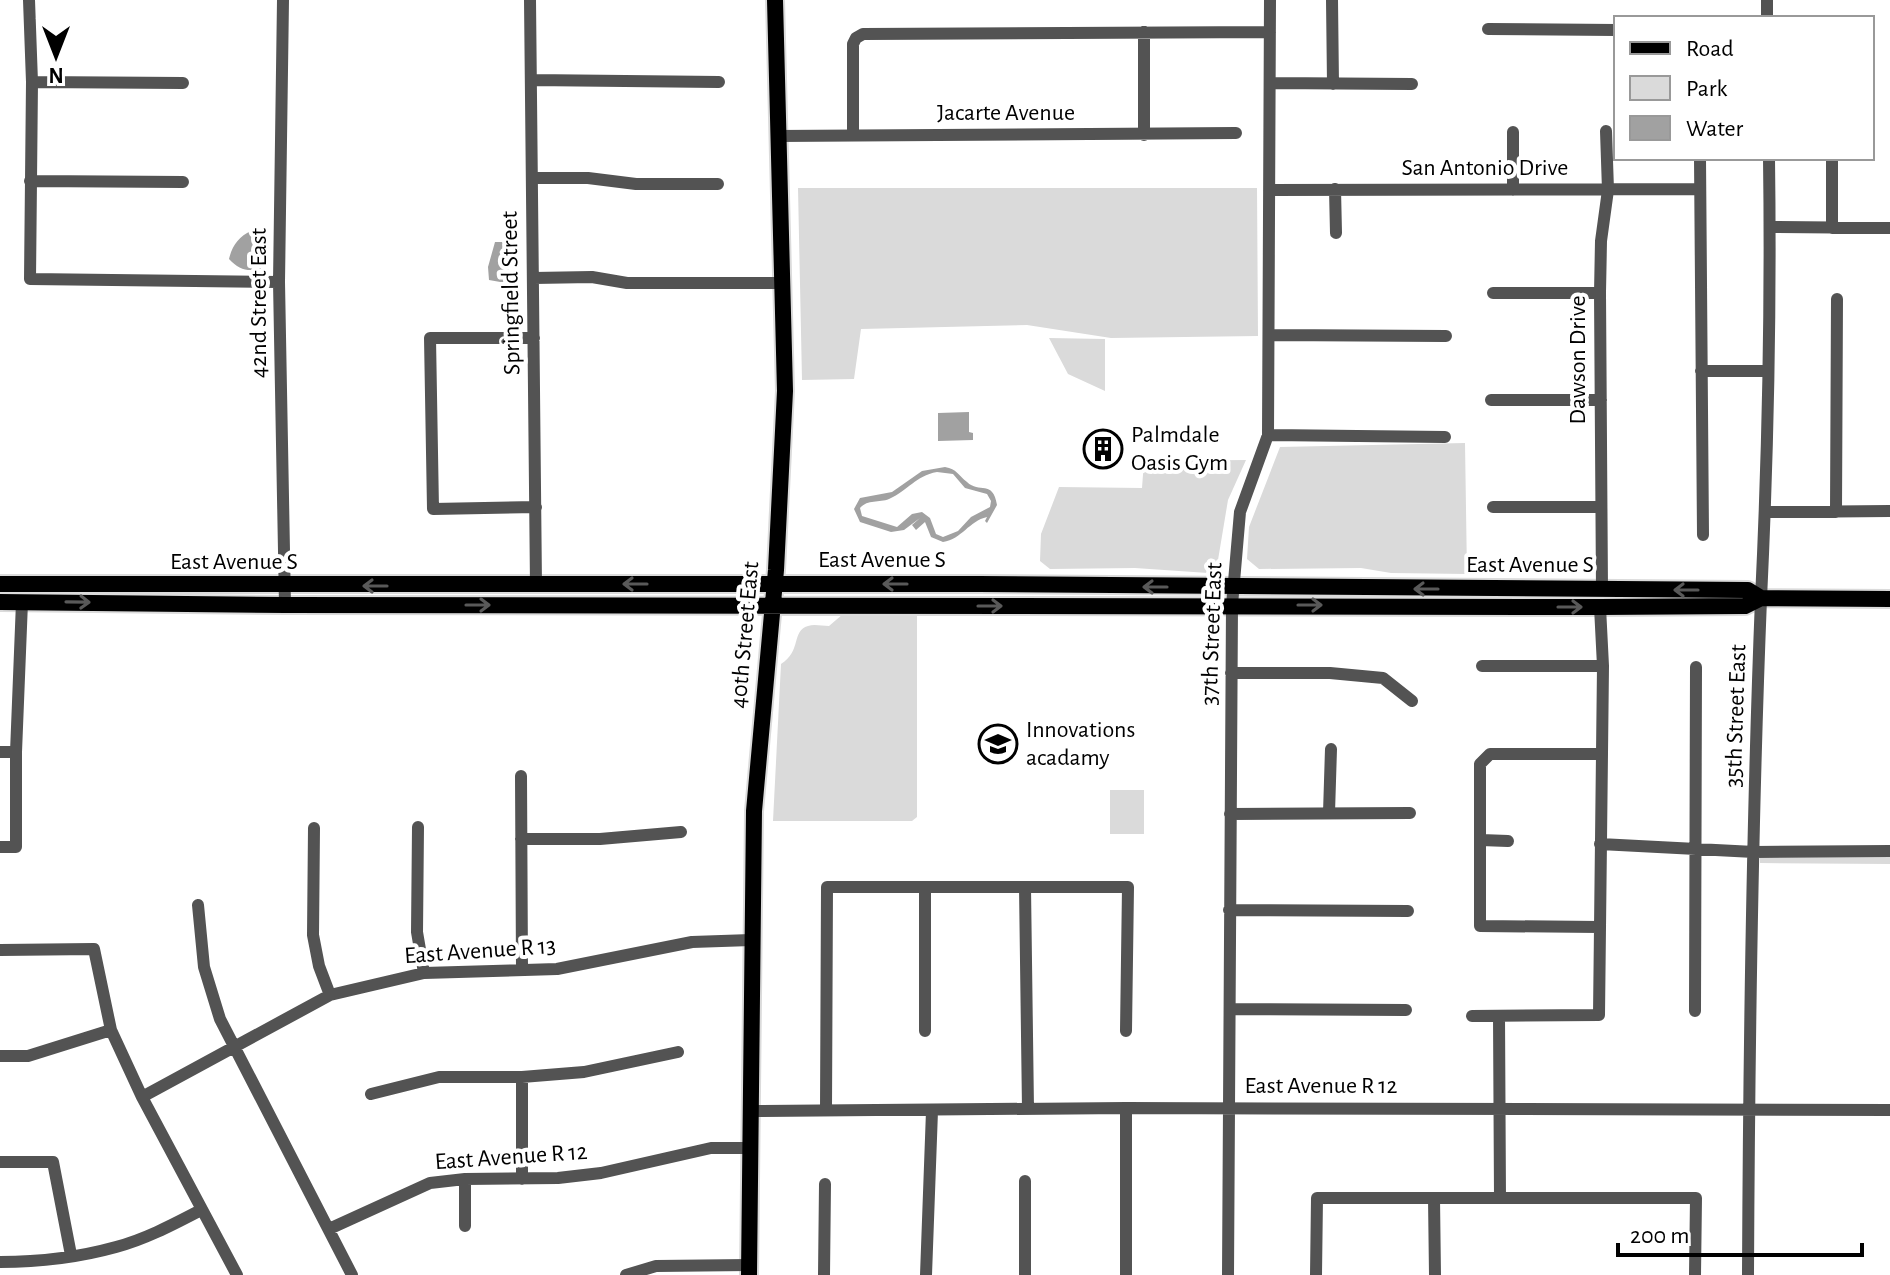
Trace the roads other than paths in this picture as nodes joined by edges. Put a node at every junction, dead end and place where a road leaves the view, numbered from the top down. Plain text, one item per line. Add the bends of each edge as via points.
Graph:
1 (29, 0) edge
2 (283, 0) edge
3 (530, 0) edge
4 (775, 0) edge
5 (1270, 0) edge
6 (1332, 0) edge
7 (1488, 29) dead end
8 (1614, 30) edge
9 (1144, 32) junction
10 (1270, 32) junction
11 (531, 80) junction
12 (32, 82) junction
13 (719, 82) dead end
14 (183, 83) dead end
15 (1270, 83) junction
16 (1333, 84) junction
17 (1412, 84) dead end
18 (1606, 131) dead end
19 (1513, 132) dead end
20 (1236, 133) dead end
21 (1144, 135) junction
22 (777, 136) junction
23 (853, 136) junction
24 (1700, 160) edge
25 (1769, 160) edge
26 (1832, 160) edge
27 (532, 178) junction
28 (30, 181) junction
29 (183, 182) dead end
30 (718, 184) dead end
31 (1335, 189) junction
32 (1700, 189) junction
33 (1269, 190) junction
34 (1513, 190) junction
35 (1608, 190) junction
36 (1770, 227) junction
37 (1832, 228) junction
38 (1890, 228) edge
39 (1336, 233) dead end
40 (534, 278) junction
41 (279, 282) junction
42 (782, 283) junction
43 (1493, 293) dead end
44 (1600, 293) junction
45 (1837, 299) dead end
46 (1269, 335) junction
47 (1446, 336) dead end
48 (534, 338) junction
49 (1701, 371) junction
50 (1767, 371) junction
51 (1491, 400) dead end
52 (1601, 400) junction
53 (1268, 435) junction
54 (1445, 437) dead end
55 (536, 507) junction
56 (1493, 507) dead end
57 (1601, 507) junction
58 (1890, 511) edge
59 (1767, 512) junction
60 (1836, 512) junction
61 (1703, 535) dead end
62 (0, 584) edge
63 (773, 584) junction
64 (536, 585) junction
65 (285, 586) junction
66 (1233, 587) junction
67 (1602, 590) junction
68 (1761, 598) junction
69 (1890, 599) edge
70 (0, 602) edge
71 (22, 602) junction
72 (771, 604) junction
73 (285, 605) junction
74 (1232, 605) junction
75 (1600, 607) junction
76 (1482, 666) dead end
77 (1603, 666) junction
78 (1696, 667) dead end
79 (1231, 673) junction
80 (1412, 701) dead end
81 (1331, 749) dead end
82 (0, 752) edge
83 (16, 752) junction
84 (1601, 754) junction
85 (521, 776) dead end
86 (1329, 813) junction
87 (1410, 813) dead end
88 (1230, 814) junction
89 (418, 827) dead end
90 (314, 828) dead end
91 (681, 832) dead end
92 (521, 839) junction
93 (1481, 840) junction
94 (1508, 841) dead end
95 (1600, 844) junction
96 (0, 847) edge
97 (1694, 850) junction
98 (1890, 851) edge
99 (1754, 852) junction
100 (925, 887) junction
101 (1025, 887) junction
102 (198, 905) dead end
103 (1229, 910) junction
104 (1408, 911) dead end
105 (1599, 927) junction
106 (751, 940) junction
107 (0, 950) edge
108 (522, 970) junction
109 (424, 973) junction
110 (330, 995) junction
111 (1230, 1009) junction
112 (1406, 1010) dead end
113 (1695, 1011) dead end
114 (1472, 1016) dead end
115 (1499, 1016) junction
116 (111, 1030) junction
117 (925, 1031) dead end
118 (1126, 1031) dead end
119 (234, 1046) junction
120 (678, 1052) dead end
121 (0, 1056) edge
122 (522, 1077) junction
123 (371, 1094) dead end
124 (142, 1097) junction
125 (1126, 1108) junction
126 (1229, 1108) junction
127 (1028, 1109) junction
128 (1501, 1109) junction
129 (1749, 1109) junction
130 (826, 1110) junction
131 (1890, 1110) edge
132 (752, 1111) junction
133 (932, 1111) junction
134 (752, 1148) junction
135 (0, 1162) edge
136 (465, 1179) junction
137 (522, 1179) junction
138 (1025, 1181) dead end
139 (825, 1184) dead end
140 (1434, 1198) junction
141 (1500, 1198) junction
142 (201, 1210) junction
143 (465, 1226) dead end
144 (329, 1229) junction
145 (71, 1255) junction
146 (0, 1262) edge
147 (683, 1270) edge
148 (749, 1270) edge
149 (237, 1275) edge
150 (352, 1275) edge
151 (626, 1275) edge
152 (824, 1275) edge
153 (926, 1275) edge
154 (1025, 1275) edge
155 (1126, 1275) edge
156 (1228, 1275) edge
157 (1316, 1275) edge
158 (1435, 1275) edge
159 (1695, 1275) edge
160 (1748, 1275) edge

1 - 12 street
2 - 41 street, 42nd Street East
3 - 11 street, Springfield Street
4 - 22 main road, 40th Street East
5 - 10 street, 37th Street East
6 - 16 street
7 - 8 street
9 - 10 street
9 - 21 street
9 - 23 street via 863,34 853,44
10 - 15 street, 37th Street East
11 - 13 street
11 - 27 street, Springfield Street
12 - 14 street
12 - 28 street
15 - 16 street
15 - 33 street, 37th Street East
16 - 17 street
18 - 35 street, Dawson Drive
19 - 34 street
20 - 21 street, Jacarte Avenue
21 - 23 street, Jacarte Avenue
22 - 23 street, Jacarte Avenue
22 - 42 main road, 40th Street East
24 - 32 street
25 - 36 street, 35th Street East
26 - 37 street
27 - 30 street
27 - 40 street, Springfield Street
28 - 29 street
28 - 41 street via 30,279
31 - 33 street, San Antonio Drive
31 - 34 street, San Antonio Drive
31 - 39 street
32 - 35 street, San Antonio Drive
32 - 49 street
33 - 46 street, 37th Street East
34 - 35 street, San Antonio Drive
35 - 44 street, Dawson Drive
36 - 37 street
36 - 50 street, 35th Street East
37 - 38 street
40 - 42 street
40 - 48 street, Springfield Street
41 - 65 street, 42nd Street East
42 - 63 main road, 40th Street East via 784,422
43 - 44 street
44 - 52 street, Dawson Drive
45 - 60 street
46 - 47 street
46 - 53 street, 37th Street East
48 - 55 street, Springfield Street
48 - 55 street via 430,338 433,509
49 - 50 street
49 - 61 street
50 - 59 street, 35th Street East
51 - 52 street
52 - 57 street, Dawson Drive
53 - 54 street
53 - 66 street, 37th Street East via 1240,512
55 - 64 street, Springfield Street
56 - 57 street
57 - 67 street, Dawson Drive
58 - 60 street
59 - 60 street
59 - 68 street, 35th Street East
62 - 65 main road, East Avenue S
63 -> 64 main road, East Avenue S
66 -> 63 main road, East Avenue S
63 - 72 main road, 40th Street East
64 -> 65 main road, East Avenue S
65 - 73 street, 42nd Street East
67 -> 66 main road, East Avenue S
66 - 74 street, 37th Street East
68 -> 67 main road, East Avenue S via 1748,590
68 - 69 main road, East Avenue S
68 - 75 main road, East Avenue S via 1745,606
68 - 99 street, 35th Street East
70 - 71 main road, East Avenue S
71 -> 73 main road, East Avenue S
71 - 83 street
73 -> 72 main road, East Avenue S
72 -> 74 main road, East Avenue S
72 - 106 main road, 40th Street East via 754,811
74 -> 75 main road, East Avenue S
74 - 79 street, 37th Street East
75 - 77 street
76 - 77 street
77 - 84 street
78 - 97 street
79 - 80 street via 1383,678
79 - 88 street, 37th Street East
81 - 86 street
82 - 83 street
83 - 96 street via 16,847
84 - 93 street via 1490,754 1480,764
84 - 95 street
85 - 92 street
86 - 87 street
86 - 88 street
88 - 103 street, 37th Street East
89 - 109 street via 417,932
90 - 110 street via 313,935
91 - 92 street
92 - 108 street
93 - 94 street
93 - 105 street via 1480,926
95 - 97 street
95 - 105 street
97 - 99 street
97 - 113 street
98 - 99 street
99 - 129 street, 35th Street East
100 - 101 street
100 - 117 street
100 - 130 street via 827,887
101 - 118 street via 1128,887
101 - 127 street
102 - 119 street via 204,967
103 - 104 street
103 - 111 street, 37th Street East
105 - 115 street via 1599,1015
106 - 108 street, East Avenue R 13 via 692,942 557,969
106 - 132 main road, 40th Street East
107 - 116 street via 94,949
108 - 109 street, East Avenue R 13
109 - 110 street, East Avenue R 13
110 - 119 street, East Avenue R 13
111 - 112 street
111 - 126 street, 37th Street East
114 - 115 street
115 - 128 street
116 - 121 street via 28,1056
116 - 124 street
119 - 124 street, East Avenue R 13
119 - 144 street
120 - 122 street via 584,1072
122 - 123 street via 439,1077
122 - 137 street
124 - 142 street
125 - 126 street, East Avenue R 12
125 - 127 street, East Avenue R 12
125 - 155 street
126 - 128 street, East Avenue R 12
126 - 156 street, 37th Street East
127 - 133 street, East Avenue R 12
128 - 129 street, East Avenue R 12
128 - 141 street
129 - 131 street, East Avenue R 12
129 - 160 street, 35th Street East
130 - 132 street, East Avenue R 12
130 - 133 street, East Avenue R 12
132 - 134 main road, 40th Street East
133 - 153 street
134 - 137 street, East Avenue R 12 via 711,1148 601,1173
134 - 148 main road, 40th Street East
135 - 145 street via 53,1162
136 - 137 street, East Avenue R 12
136 - 143 street
136 - 144 street, East Avenue R 12 via 430,1183
138 - 154 street
139 - 152 street
140 - 141 street
140 - 157 street via 1317,1198
140 - 158 street
141 - 159 street via 1696,1198
142 - 145 street via 116,1247
142 - 149 street
144 - 150 street
145 - 146 street
147 - 148 street
147 - 151 street via 656,1266

